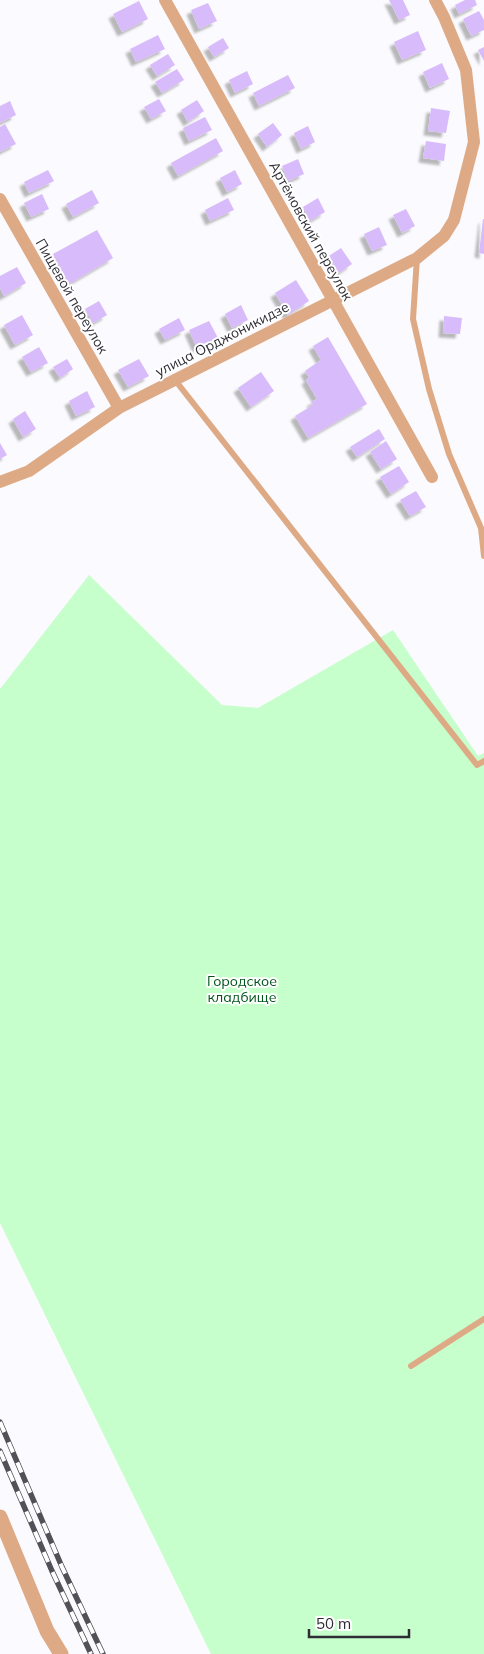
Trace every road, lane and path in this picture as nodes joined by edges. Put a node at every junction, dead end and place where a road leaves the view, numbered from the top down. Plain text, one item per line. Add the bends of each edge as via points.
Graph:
1 (165, 0) edge
2 (434, 0) edge
3 (0, 199) edge
4 (417, 258) junction
5 (333, 301) junction
6 (175, 380) junction
7 (119, 408) junction
8 (432, 477) dead end
9 (0, 482) edge
10 (484, 556) edge
11 (484, 761) edge
12 (484, 1319) edge
13 (410, 1366) dead end
14 (0, 1516) edge
15 (61, 1654) edge

1 - 5 street, Артёмовский переулок
2 - 4 street, улица Орджоникидзе via 466,70 474,142 454,220 444,236
3 - 7 street, Пищевой переулок
4 - 5 street, улица Орджоникидзе
4 - 10 lane via 413,320 449,454 481,528
5 - 6 street, улица Орджоникидзе
5 - 8 street, Артёмовский переулок
6 - 7 street, улица Орджоникидзе
6 - 11 lane via 477,764
7 - 9 street, улица Орджоникидзе via 30,471
12 - 13 lane
14 - 15 street via 47,1631

